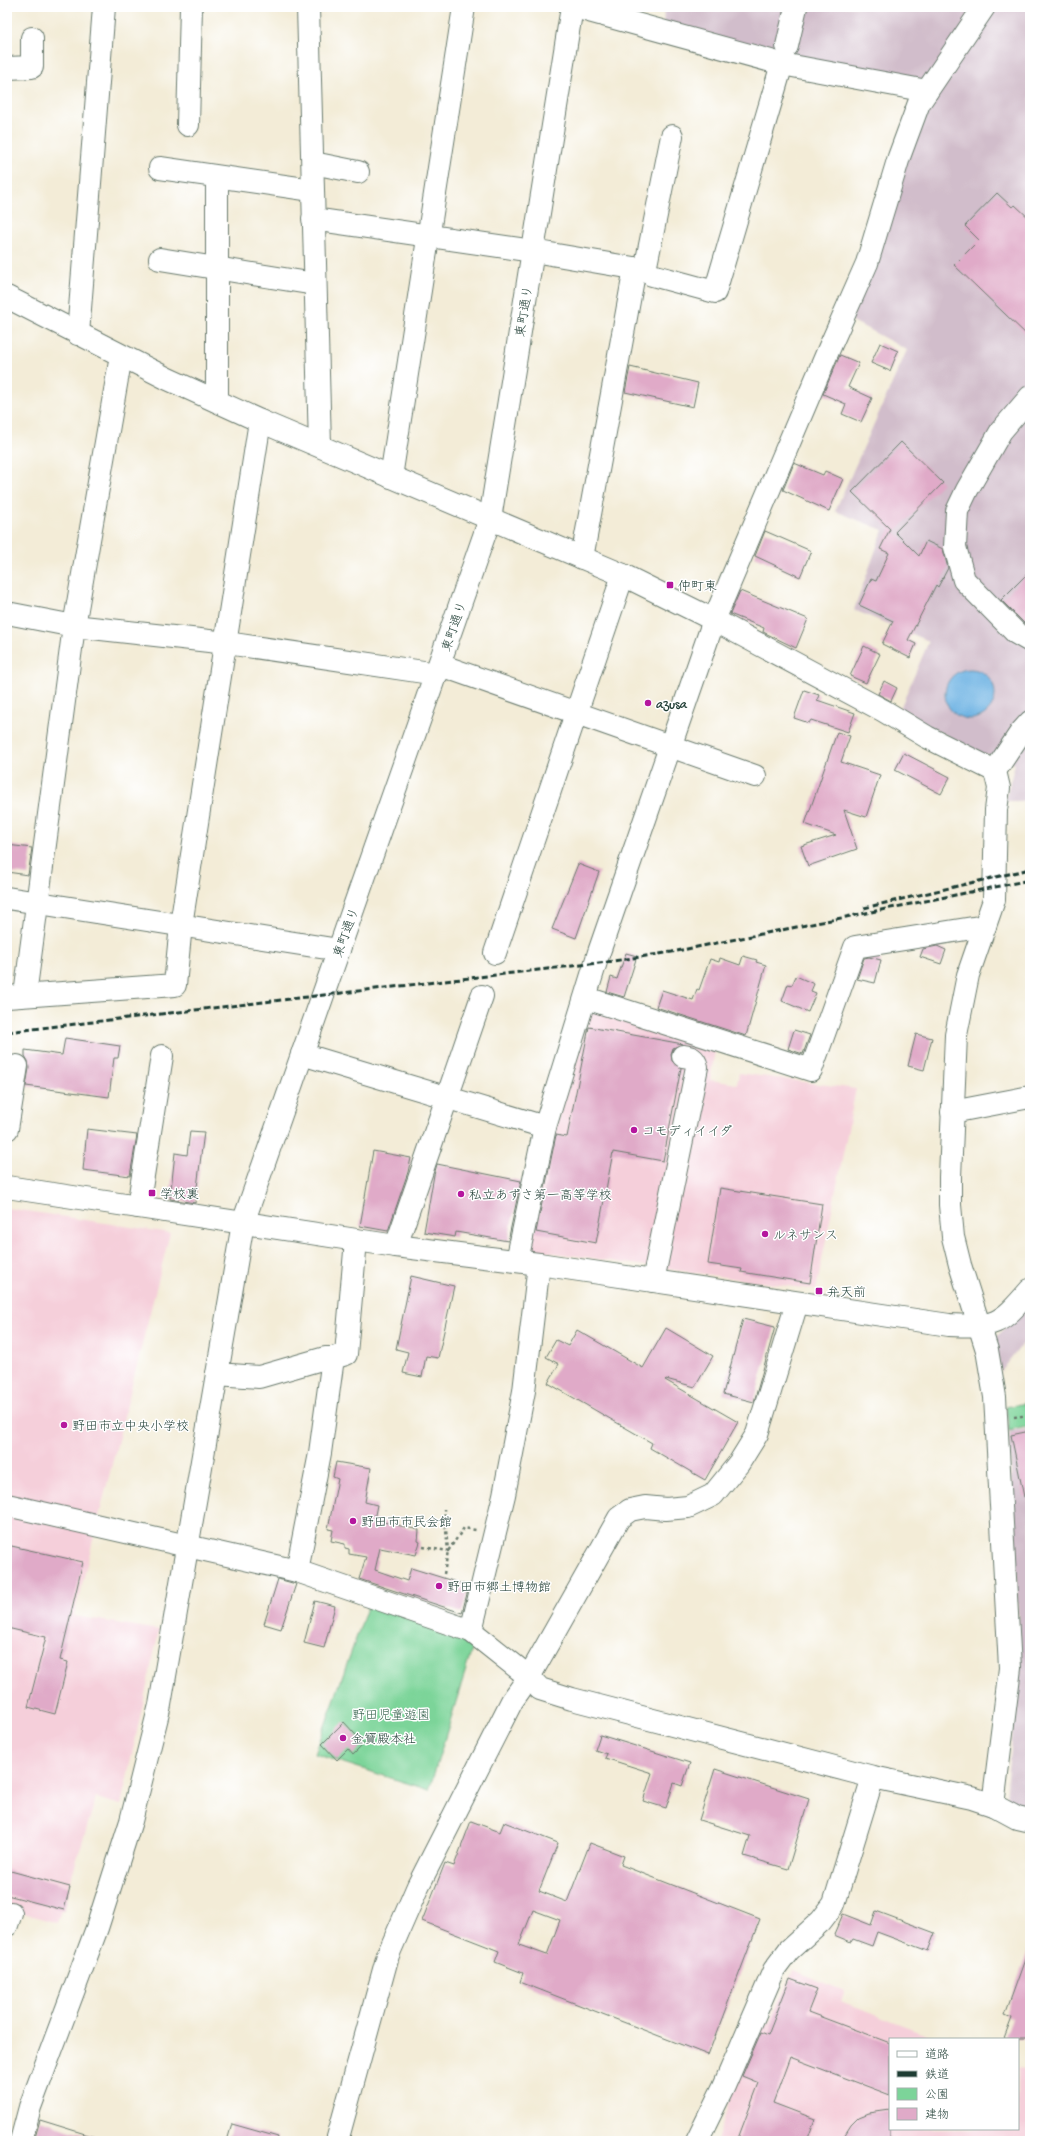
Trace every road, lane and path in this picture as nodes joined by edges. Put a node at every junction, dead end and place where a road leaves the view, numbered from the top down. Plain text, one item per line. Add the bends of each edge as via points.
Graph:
1 (104, 7) edge
2 (191, 7) edge
3 (308, 7) edge
4 (464, 7) edge
5 (573, 7) edge
6 (796, 7) edge
7 (984, 7) edge
8 (32, 38) dead end
9 (785, 55) junction
10 (7, 68) edge
11 (927, 91) junction
12 (188, 125) dead end
13 (672, 136) dead end
14 (313, 163) junction
15 (160, 168) dead end
16 (358, 172) dead end
17 (217, 177) junction
18 (312, 190) junction
19 (313, 219) junction
20 (428, 236) junction
21 (533, 251) junction
22 (160, 259) dead end
23 (217, 269) junction
24 (640, 269) junction
25 (315, 284) junction
26 (7, 297) edge
27 (78, 334) junction
28 (121, 356) junction
29 (1030, 397) edge
30 (216, 401) junction
31 (260, 421) junction
32 (320, 446) junction
33 (391, 477) junction
34 (490, 519) junction
35 (582, 558) junction
36 (623, 575) junction
37 (7, 613) edge
38 (714, 620) junction
39 (74, 626) junction
40 (1030, 641) edge
41 (227, 643) junction
42 (438, 670) junction
43 (576, 712) junction
44 (1030, 722) edge
45 (670, 746) junction
46 (995, 771) junction
47 (755, 776) dead end
48 (7, 898) edge
49 (37, 902) junction
50 (181, 925) junction
51 (985, 926) junction
52 (339, 950) junction
53 (495, 953) dead end
54 (16, 996) edge
55 (482, 996) dead end
56 (586, 998) junction
57 (302, 1054) junction
58 (162, 1056) dead end
59 (683, 1056) dead end
60 (18, 1066) dead end
61 (447, 1097) junction
62 (1030, 1098) edge
63 (952, 1112) junction
64 (545, 1128) junction
65 (7, 1129) edge
66 (7, 1188) edge
67 (138, 1207) junction
68 (243, 1223) junction
69 (356, 1240) junction
70 (396, 1246) junction
71 (517, 1261) junction
72 (539, 1264) junction
73 (654, 1281) junction
74 (1030, 1290) edge
75 (797, 1302) junction
76 (980, 1327) junction
77 (332, 1358) junction
78 (217, 1374) junction
79 (7, 1505) edge
80 (444, 1509) dead end
81 (494, 1534) junction
82 (188, 1547) junction
83 (423, 1547) dead end
84 (448, 1551) junction
85 (297, 1571) junction
86 (444, 1574) dead end
87 (471, 1631) junction
88 (529, 1677) junction
89 (873, 1777) junction
90 (993, 1805) junction
91 (1030, 1821) edge
92 (21, 2141) edge
93 (337, 2141) edge
94 (697, 2141) edge

1 - 27 street
2 - 12 street
3 - 14 street
4 - 20 street
5 - 9 street
5 - 21 street, 東町通り
6 - 9 street
7 - 11 street
8 - 10 street via 32,68
9 - 11 street
9 - 24 street via 715,292 652,275
11 - 38 street via 919,103 899,157 867,264
13 - 24 street
14 - 16 street
14 - 18 street
15 - 17 street
17 - 18 street
17 - 23 street
18 - 19 street
19 - 20 street
19 - 25 street
20 - 21 street
20 - 33 street
21 - 24 street
21 - 34 street, 東町通り
22 - 23 street
23 - 25 street
23 - 30 street
24 - 35 street
25 - 32 street
26 - 27 street
27 - 28 street
28 - 30 street
28 - 39 street
29 - 40 street via 1001,431 967,490 957,511 955,547 964,580 1016,633
30 - 31 street
31 - 32 street
31 - 41 street
32 - 33 street
33 - 34 street
34 - 35 street
34 - 42 street, 東町通り
35 - 36 street
36 - 38 street
36 - 43 street
37 - 39 street
38 - 45 street
38 - 46 street via 884,711 926,737
39 - 41 street
39 - 49 street
41 - 42 street
41 - 50 street
42 - 43 street
42 - 52 street, 東町通り
43 - 45 street
43 - 53 street
44 - 46 street
45 - 47 street
45 - 56 street via 599,952
46 - 51 street via 999,788 996,810 994,900
48 - 49 street
49 - 50 street
49 - 54 street
50 - 52 street
50 - 54 street via 175,985
51 - 56 street via 855,947 811,1070
51 - 63 street via 968,975 956,1035
52 - 57 street, 東町通り
55 - 61 street
56 - 64 street
57 - 61 street
57 - 68 street, 東町通り
58 - 67 street
59 - 73 street via 696,1060 697,1067
60 - 65 street
61 - 64 street
61 - 70 street
62 - 63 street
63 - 76 street via 950,1205 953,1237
64 - 71 street
66 - 67 street
67 - 68 street
68 - 69 street
68 - 78 street, 東町通り
69 - 70 street
69 - 77 street via 346,1354
70 - 71 street
71 - 72 street
72 - 73 street
72 - 81 street via 524,1391
73 - 75 street
74 - 76 street via 1010,1314 993,1324
75 - 76 street via 949,1325
75 - 88 street via 757,1434 738,1463 713,1494 688,1507 645,1507 630,1510 619,1518
76 - 90 street via 987,1350 995,1397 1010,1668
77 - 78 street via 324,1358 259,1377
77 - 85 street via 320,1453
78 - 82 street, 東町通り
79 - 82 street
80 - 84 path
81 - 84 path via 464,1528
81 - 87 street
82 - 85 street
82 - 92 street, 東町通り via 160,1705 131,1821 97,1928 30,2107
83 - 84 path
84 - 86 path
85 - 87 street
87 - 88 street
88 - 89 street via 540,1689 572,1699
88 - 93 street via 512,1701 418,1886 388,1955
89 - 90 street via 972,1798
89 - 94 street via 834,1904 821,1921 789,1950 774,1970 724,2086
90 - 91 street via 1017,1818

